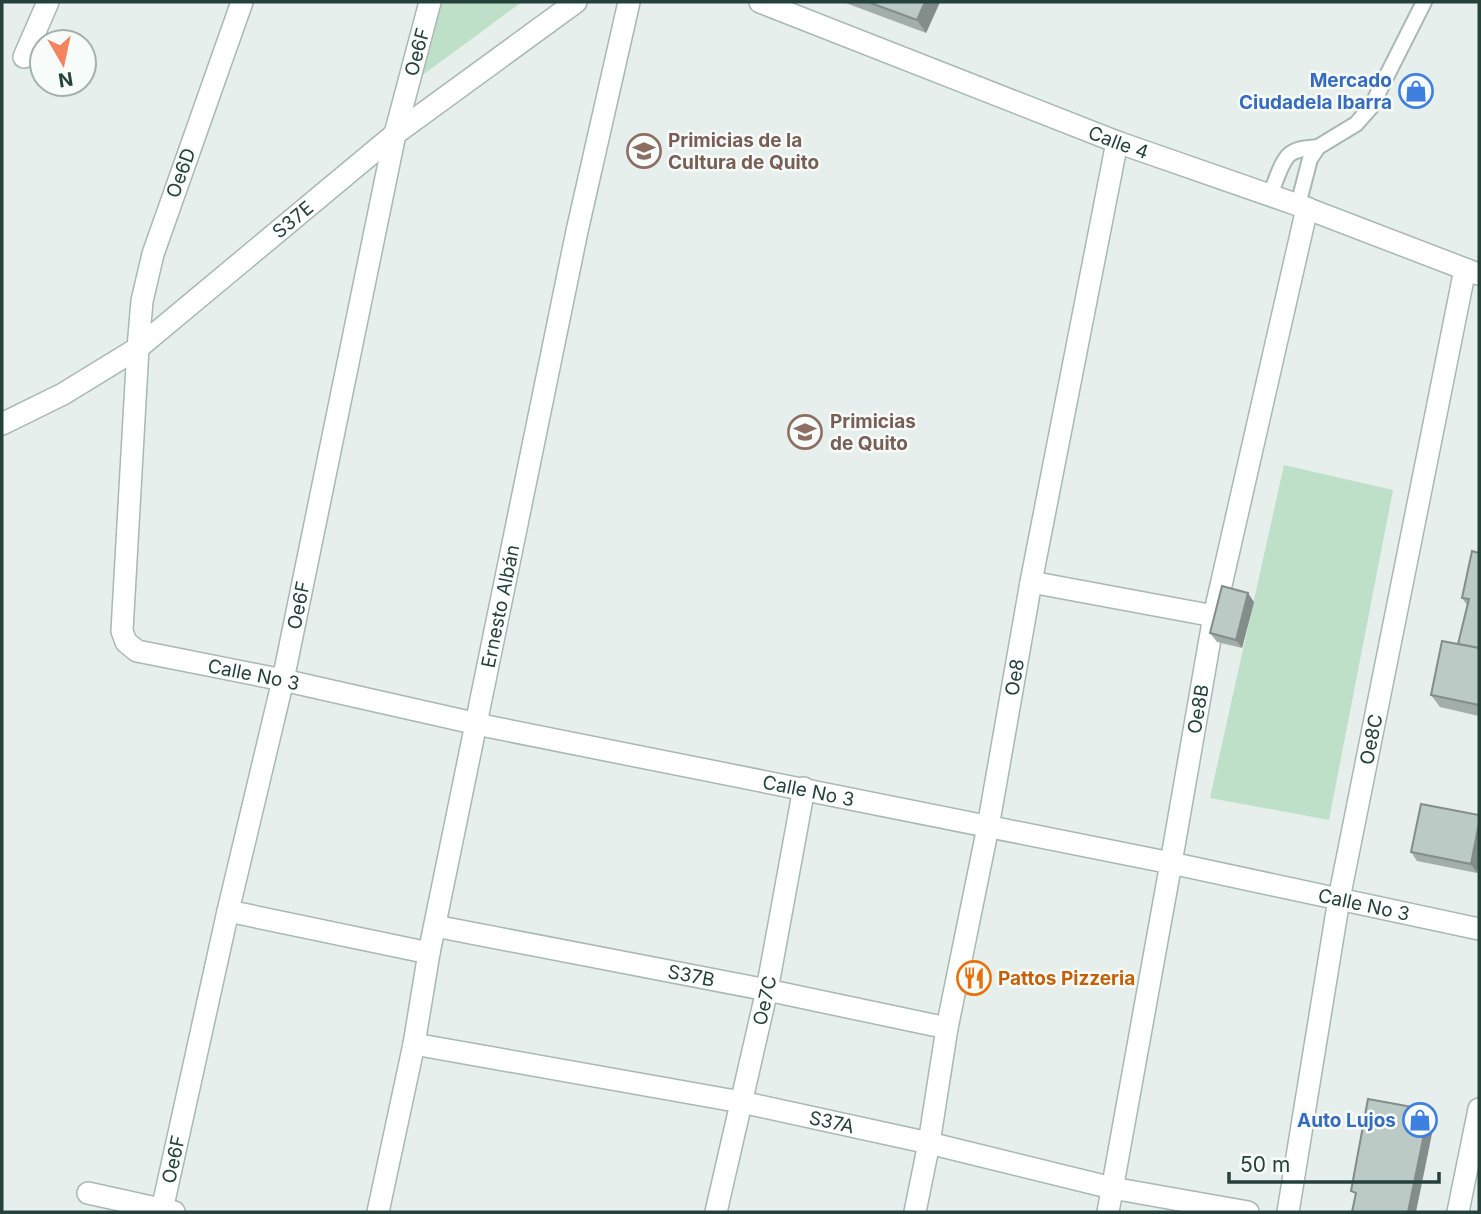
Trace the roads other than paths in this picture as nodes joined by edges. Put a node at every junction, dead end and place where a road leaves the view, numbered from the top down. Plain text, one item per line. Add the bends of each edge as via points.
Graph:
1 (48, 2) edge
2 (241, 2) edge
3 (430, 2) edge
4 (576, 2) edge
5 (629, 2) edge
6 (760, 2) edge
7 (1424, 2) edge
8 (24, 57) dead end
9 (395, 134) junction
10 (1117, 142) junction
11 (1318, 147) junction
12 (1270, 195) junction
13 (1303, 206) junction
14 (1472, 272) edge
15 (138, 348) junction
16 (2, 424) edge
17 (1031, 582) junction
18 (1214, 616) junction
19 (136, 650) joint
20 (283, 680) junction
21 (476, 723) junction
22 (804, 789) junction
23 (988, 827) junction
24 (1171, 863) junction
25 (1339, 900) junction
26 (228, 911) junction
27 (435, 926) junction
28 (1479, 929) edge
29 (429, 953) junction
30 (767, 990) junction
31 (947, 1028) junction
32 (414, 1044) junction
33 (741, 1102) junction
34 (1479, 1108) edge
35 (929, 1143) junction
36 (1112, 1188) junction
37 (88, 1193) dead end
38 (169, 1211) edge
39 (378, 1212) edge
40 (716, 1212) edge
41 (915, 1212) edge
42 (1108, 1212) edge
43 (1248, 1212) edge
44 (1288, 1212) edge
45 (1458, 1212) edge

1 - 8 street
2 - 15 street, Oe6D via 153,254
3 - 9 street, Oe6F
4 - 9 street, S37E
5 - 21 street, Ernesto Albán
6 - 10 street, Calle 4
7 - 11 lane via 1371,107 1356,124
9 - 15 street, S37E
9 - 20 street, Oe6F
10 - 12 street, Calle 4
10 - 17 street, Oe8
11 - 12 lane via 1291,153
11 - 13 lane via 1310,159
12 - 13 street, Calle 4
13 - 14 street, Calle 4
13 - 18 street, Oe8B
14 - 25 street, Oe8C
15 - 16 street, S37E
15 - 19 street, Oe6D via 122,631
17 - 18 street
17 - 23 street, Oe8
18 - 24 street, Oe8B
19 - 20 street, Calle No 3
20 - 21 street, Calle No 3
20 - 26 street, Oe6F
21 - 22 street, Calle No 3
21 - 27 street, Ernesto Albán
22 - 23 street, Calle No 3
22 - 30 street, Oe7C
23 - 24 street, Calle No 3
23 - 31 street, Oe8
24 - 25 street, Calle No 3
24 - 36 street, Oe8B
25 - 28 street, Calle No 3
25 - 44 street, Oe8C
26 - 29 street
26 - 38 street, Oe6F
27 - 29 street, Ernesto Albán
27 - 30 street, S37B
29 - 32 street, Ernesto Albán
30 - 31 street, S37B
30 - 33 street, Oe7C
31 - 35 street, Oe8
32 - 33 street, S37A
32 - 39 street, Ernesto Albán
33 - 35 street, S37A
33 - 40 street, Oe7C
34 - 45 street
35 - 36 street, S37A
35 - 41 street, Oe8
36 - 42 street, Oe8B
36 - 43 street, S37A
37 - 38 street

